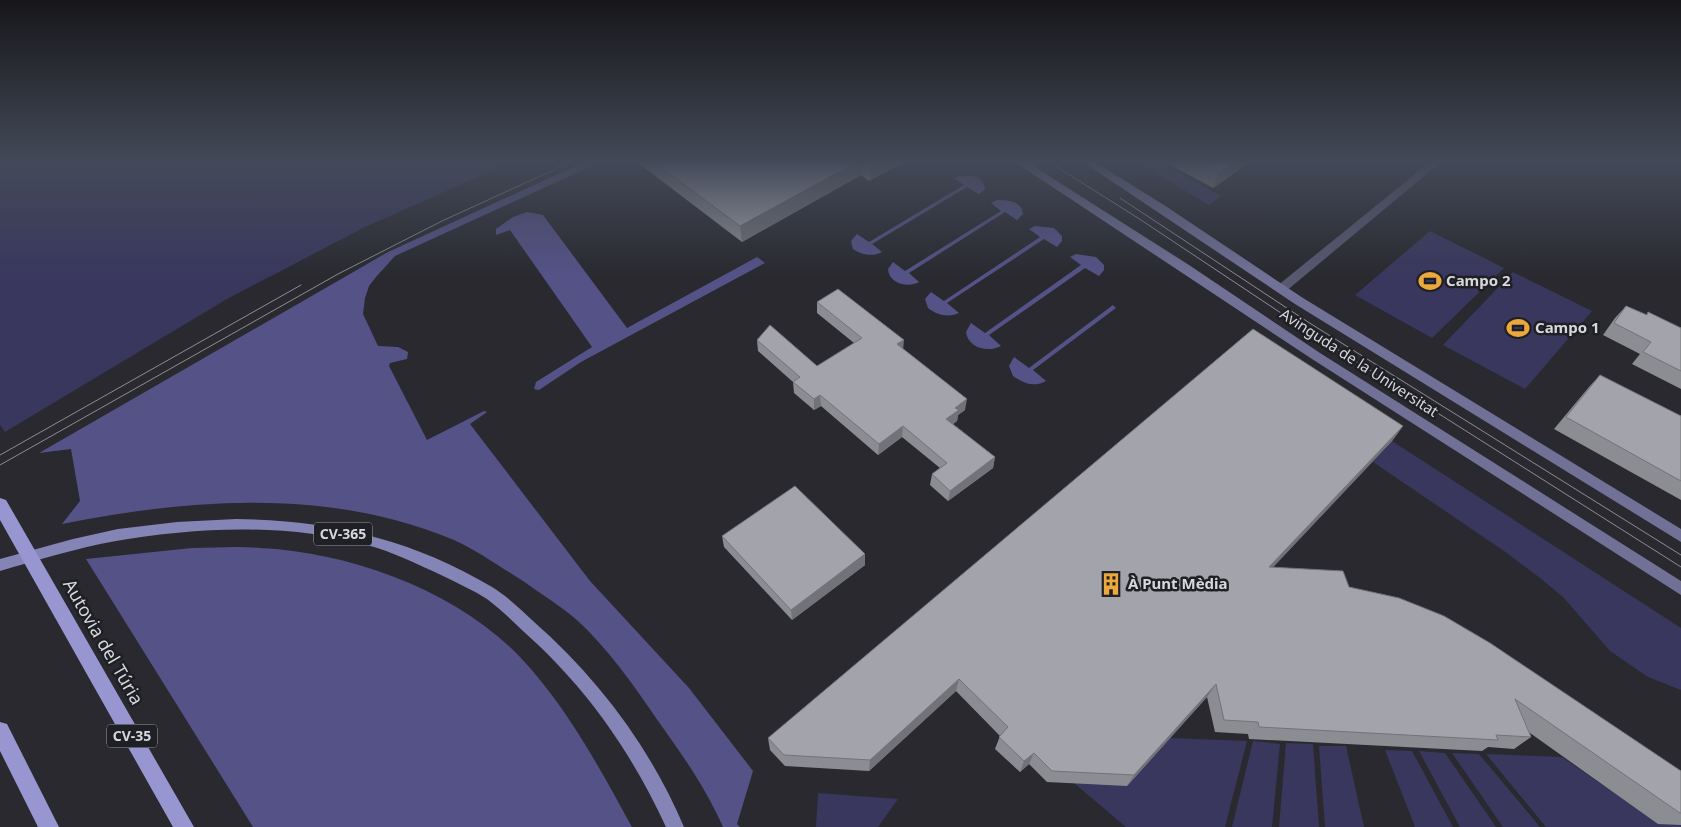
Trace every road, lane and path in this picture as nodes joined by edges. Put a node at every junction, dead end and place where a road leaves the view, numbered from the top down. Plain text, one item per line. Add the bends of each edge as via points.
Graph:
1 (1080, 201) edge
2 (1151, 201) edge
3 (1390, 201) edge
4 (1281, 289) junction
5 (0, 505) edge
6 (1681, 536) edge
7 (0, 564) edge
8 (1681, 589) edge
9 (0, 731) edge
10 (49, 827) edge
11 (184, 827) edge
12 (675, 827) edge

1 - 8 street, Avinguda de la Universitat
2 - 4 street, Avinguda de la Universitat
3 - 4 street
4 - 6 street, Avinguda de la Universitat
5 - 11 highway, Autovia del Túria / CV-35
7 - 12 main road, CV-365 via 118,535 234,525 292,527 354,536 419,557 488,592 552,646 621,727 657,787
9 - 10 highway

